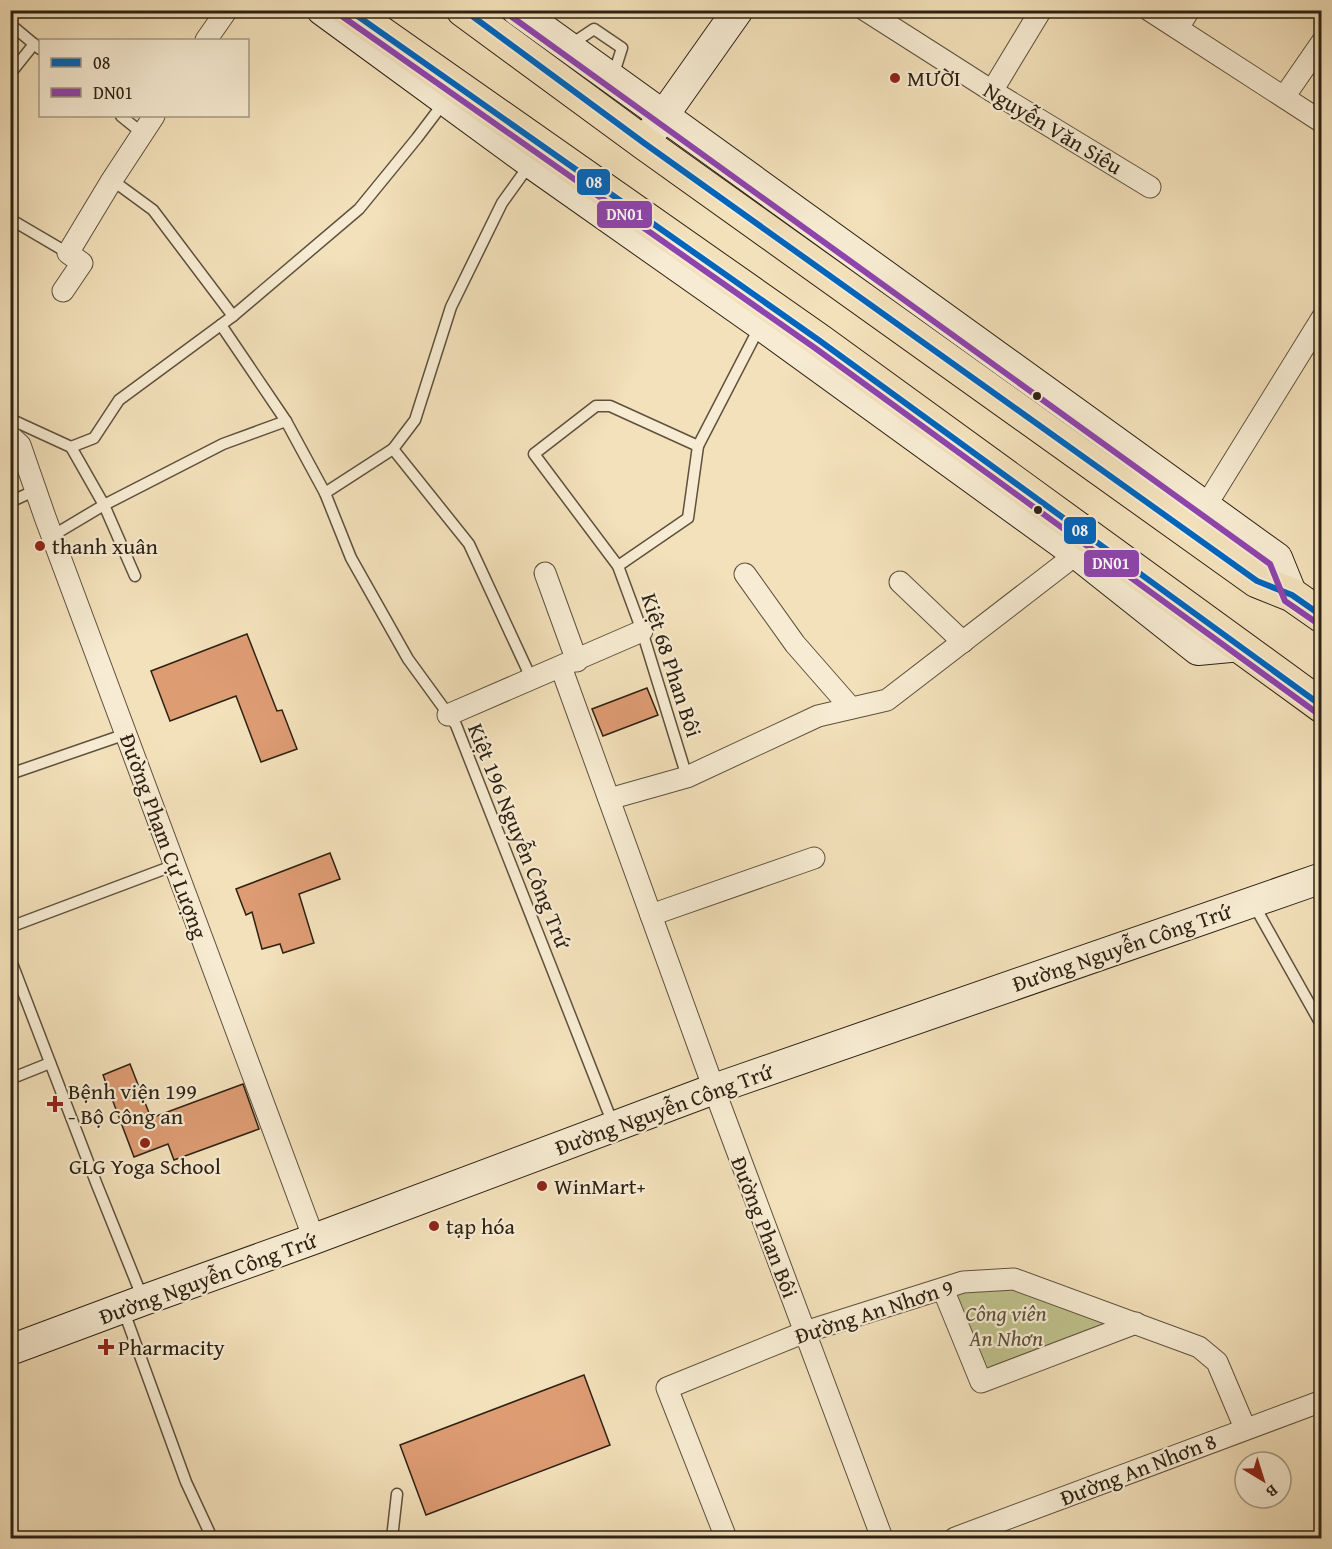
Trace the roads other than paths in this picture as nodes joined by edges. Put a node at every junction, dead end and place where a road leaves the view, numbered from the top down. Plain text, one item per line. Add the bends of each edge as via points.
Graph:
1 (227, 10) edge
2 (322, 10) edge
3 (348, 10) edge
4 (463, 10) edge
5 (518, 10) edge
6 (738, 10) edge
7 (865, 10) edge
8 (1041, 10) edge
9 (1149, 10) edge
10 (1184, 19) edge
11 (10, 24) edge
12 (207, 39) edge
13 (1322, 42) edge
14 (37, 47) edge
15 (10, 74) edge
16 (992, 91) junction
17 (450, 93) junction
18 (1284, 97) junction
19 (122, 117) edge
20 (153, 117) edge
21 (664, 117) junction
22 (1322, 122) edge
23 (142, 133) junction
24 (644, 142) junction
25 (537, 155) junction
26 (112, 180) junction
27 (1150, 187) dead end
28 (10, 219) edge
29 (68, 253) junction
30 (63, 291) dead end
31 (233, 316) junction
32 (765, 316) junction
33 (1322, 318) edge
34 (221, 325) junction
35 (10, 418) edge
36 (286, 421) junction
37 (10, 436) edge
38 (698, 446) junction
39 (71, 447) junction
40 (393, 449) junction
41 (36, 490) junction
42 (325, 493) junction
43 (10, 501) edge
44 (104, 505) junction
45 (1205, 507) junction
46 (52, 536) junction
47 (1086, 547) junction
48 (618, 566) junction
49 (545, 573) dead end
50 (745, 574) dead end
51 (135, 576) dead end
52 (900, 582) dead end
53 (1293, 595) junction
54 (1322, 616) edge
55 (642, 631) junction
56 (963, 642) junction
57 (569, 664) junction
58 (532, 680) junction
59 (1322, 706) edge
60 (851, 708) junction
61 (448, 715) junction
62 (126, 734) junction
63 (10, 774) edge
64 (687, 777) junction
65 (609, 799) junction
66 (814, 858) dead end
67 (175, 865) junction
68 (1322, 878) edge
69 (1252, 902) junction
70 (651, 915) junction
71 (10, 927) edge
72 (10, 958) edge
73 (1322, 1026) edge
74 (50, 1063) junction
75 (10, 1079) edge
76 (714, 1089) junction
77 (614, 1126) junction
78 (314, 1239) junction
79 (944, 1289) junction
80 (133, 1304) junction
81 (1136, 1323) junction
82 (805, 1332) junction
83 (10, 1350) edge
84 (1322, 1401) edge
85 (1245, 1428) junction
86 (397, 1494) dead end
87 (212, 1539) edge
88 (392, 1539) edge
89 (726, 1539) edge
90 (882, 1539) edge
91 (955, 1539) edge

1 - 12 street
2 - 17 street
3 - 17 highway
4 - 24 highway
5 - 21 street
6 - 21 street
7 - 16 street, Nguyễn Văn Siêu
8 - 16 street
9 - 10 street
10 - 18 street
11 - 14 lane
13 - 18 street
14 - 15 lane
16 - 27 street, Nguyễn Văn Siêu
17 - 25 highway
17 - 31 lane via 359,209
18 - 22 street
19 - 23 lane
20 - 23 street
21 - 24 street
21 - 45 street
23 - 26 street
24 - 53 highway via 1257,581
25 - 32 highway
25 - 40 lane via 502,203 451,307 415,420
26 - 29 street
26 - 31 lane via 153,210
28 - 29 lane
29 - 30 street via 82,263
31 - 34 lane
32 - 38 lane
32 - 47 highway
33 - 45 street
34 - 36 lane, Kiệt 196 Nguyễn Công Trứ
34 - 39 lane via 119,400 94,438
35 - 39 lane
36 - 42 lane, Kiệt 196 Nguyễn Công Trứ
36 - 44 lane via 223,444
37 - 41 street, Đường Phạm Cự Lượng via 20,445
38 - 48 lane via 688,518
38 - 48 lane, Kiệt 68 Phan Bôi via 610,406 596,406 534,454
39 - 44 lane
40 - 42 lane
40 - 58 lane via 469,544
41 - 43 lane
41 - 46 street, Đường Phạm Cự Lượng
42 - 61 lane, Kiệt 196 Nguyễn Công Trứ via 351,558 408,659
44 - 46 lane
44 - 51 lane
45 - 53 street via 1277,558
46 - 62 street, Đường Phạm Cự Lượng
47 - 56 street
47 - 59 highway via 1241,646
48 - 55 lane, Kiệt 68 Phan Bôi
49 - 57 street, Đường Phan Bôi
50 - 60 street via 795,644
52 - 56 street
53 - 54 highway
55 - 57 street
55 - 64 lane, Kiệt 68 Phan Bôi
56 - 60 street via 887,700
57 - 58 street
57 - 65 street, Đường Phan Bôi
58 - 61 street
60 - 64 street via 818,716
61 - 77 lane, Kiệt 196 Nguyễn Công Trứ via 460,735
62 - 63 lane
62 - 67 street, Đường Phạm Cự Lượng
64 - 65 street
65 - 70 street, Đường Phan Bôi
66 - 70 street
67 - 71 lane
67 - 78 street, Đường Phạm Cự Lượng
68 - 69 street, Đường Nguyễn Công Trứ
69 - 73 lane
69 - 76 street, Đường Nguyễn Công Trứ
70 - 76 street, Đường Phan Bôi
72 - 74 lane
74 - 75 lane
74 - 80 lane
76 - 77 street, Đường Nguyễn Công Trứ
76 - 82 street, Đường Phan Bôi
77 - 78 street, Đường Nguyễn Công Trứ
78 - 80 street, Đường Nguyễn Công Trứ
79 - 81 street, Đường An Nhơn 9 via 963,1282 1014,1279
79 - 81 street via 981,1383
79 - 82 street, Đường An Nhơn 9
80 - 83 street, Đường Nguyễn Công Trứ
80 - 87 lane via 186,1482
81 - 85 street, Đường An Nhơn 9 via 1199,1347 1217,1362
82 - 89 street, Đường An Nhơn 9 via 667,1388
82 - 90 street, Đường Phan Bôi
84 - 85 street, Đường An Nhơn 8
85 - 91 street, Đường An Nhơn 8
86 - 88 lane

